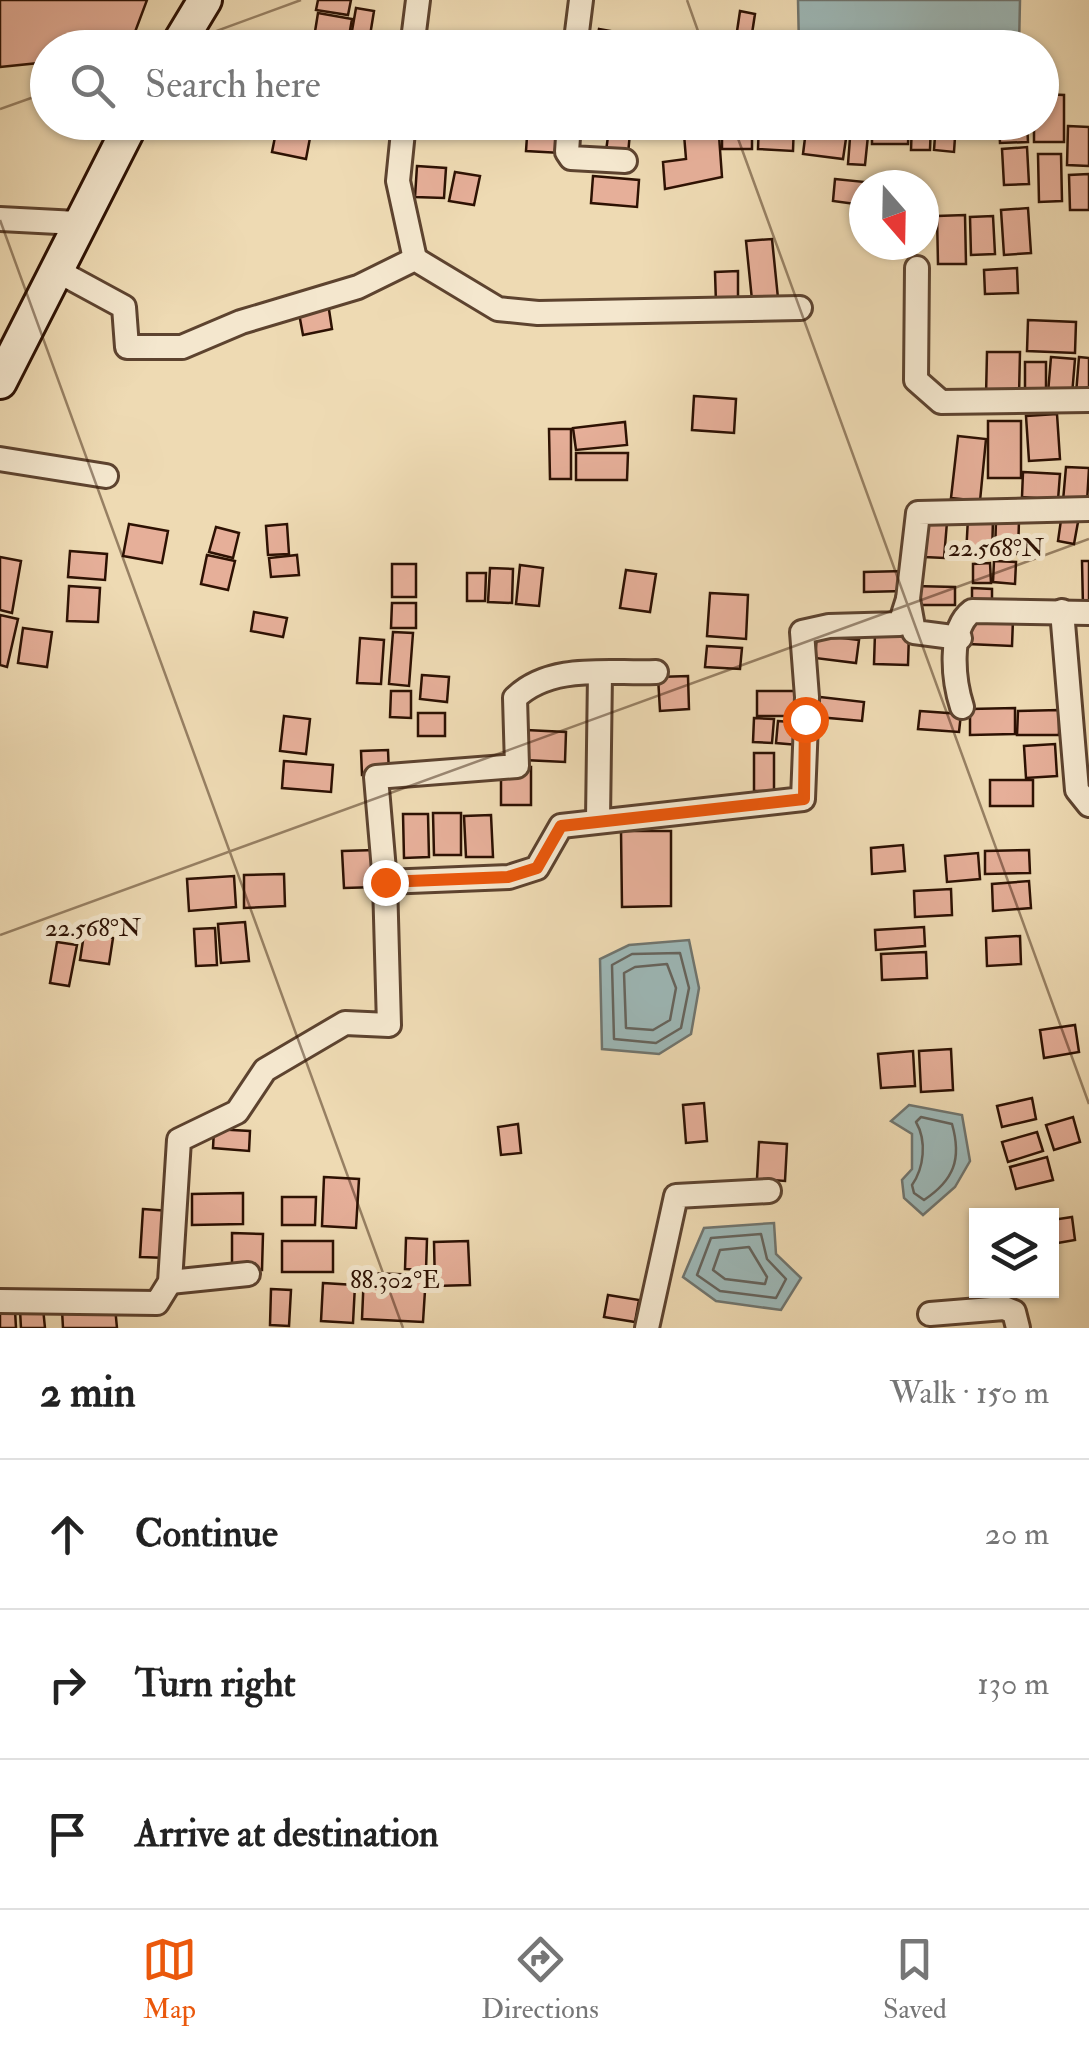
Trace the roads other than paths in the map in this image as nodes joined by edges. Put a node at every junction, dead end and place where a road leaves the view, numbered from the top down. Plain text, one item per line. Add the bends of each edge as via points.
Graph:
1 (205, 0) edge
2 (418, 0) edge
3 (581, 0) edge
4 (187, 30) edge
5 (414, 30) edge
6 (577, 30) edge
7 (122, 140) edge
8 (402, 140) edge
9 (568, 140) edge
10 (625, 161) dead end
11 (0, 219) edge
12 (77, 223) junction
13 (415, 259) junction
14 (916, 268) dead end
15 (54, 269) junction
16 (800, 308) dead end
17 (0, 382) edge
18 (1089, 400) edge
19 (0, 459) edge
20 (106, 476) dead end
21 (1089, 509) edge
22 (908, 599) junction
23 (1062, 611) junction
24 (1089, 613) edge
25 (960, 638) junction
26 (656, 672) dead end
27 (600, 674) junction
28 (962, 708) dead end
29 (1089, 804) edge
30 (598, 820) junction
31 (385, 882) junction
32 (769, 1191) dead end
33 (248, 1274) dead end
34 (170, 1282) junction
35 (0, 1301) edge
36 (930, 1314) dead end
37 (647, 1328) edge
38 (1018, 1328) edge

1 - 4 main road
2 - 5 street
3 - 6 street
7 - 12 main road
8 - 13 street via 398,181
9 - 10 street via 572,158
11 - 12 street
12 - 15 main road
13 - 15 street via 358,288 182,347 127,347 124,307
13 - 16 street via 498,309
14 - 18 street via 916,380 941,402
15 - 17 main road
19 - 20 street
21 - 22 street via 918,513
22 - 25 street via 914,632
22 - 30 street via 900,624 802,632 804,799
23 - 24 street
23 - 25 street via 972,611
23 - 29 street via 1077,790
25 - 28 street via 952,667
26 - 27 street
27 - 30 street
27 - 31 street via 544,676 515,698 517,766 376,777
30 - 31 street via 561,826 537,868 508,877
31 - 34 street via 388,1025 345,1023 265,1070 237,1112 179,1140
32 - 37 street via 676,1196
33 - 34 street
34 - 35 street via 158,1303
36 - 38 street via 1004,1308 1014,1312

